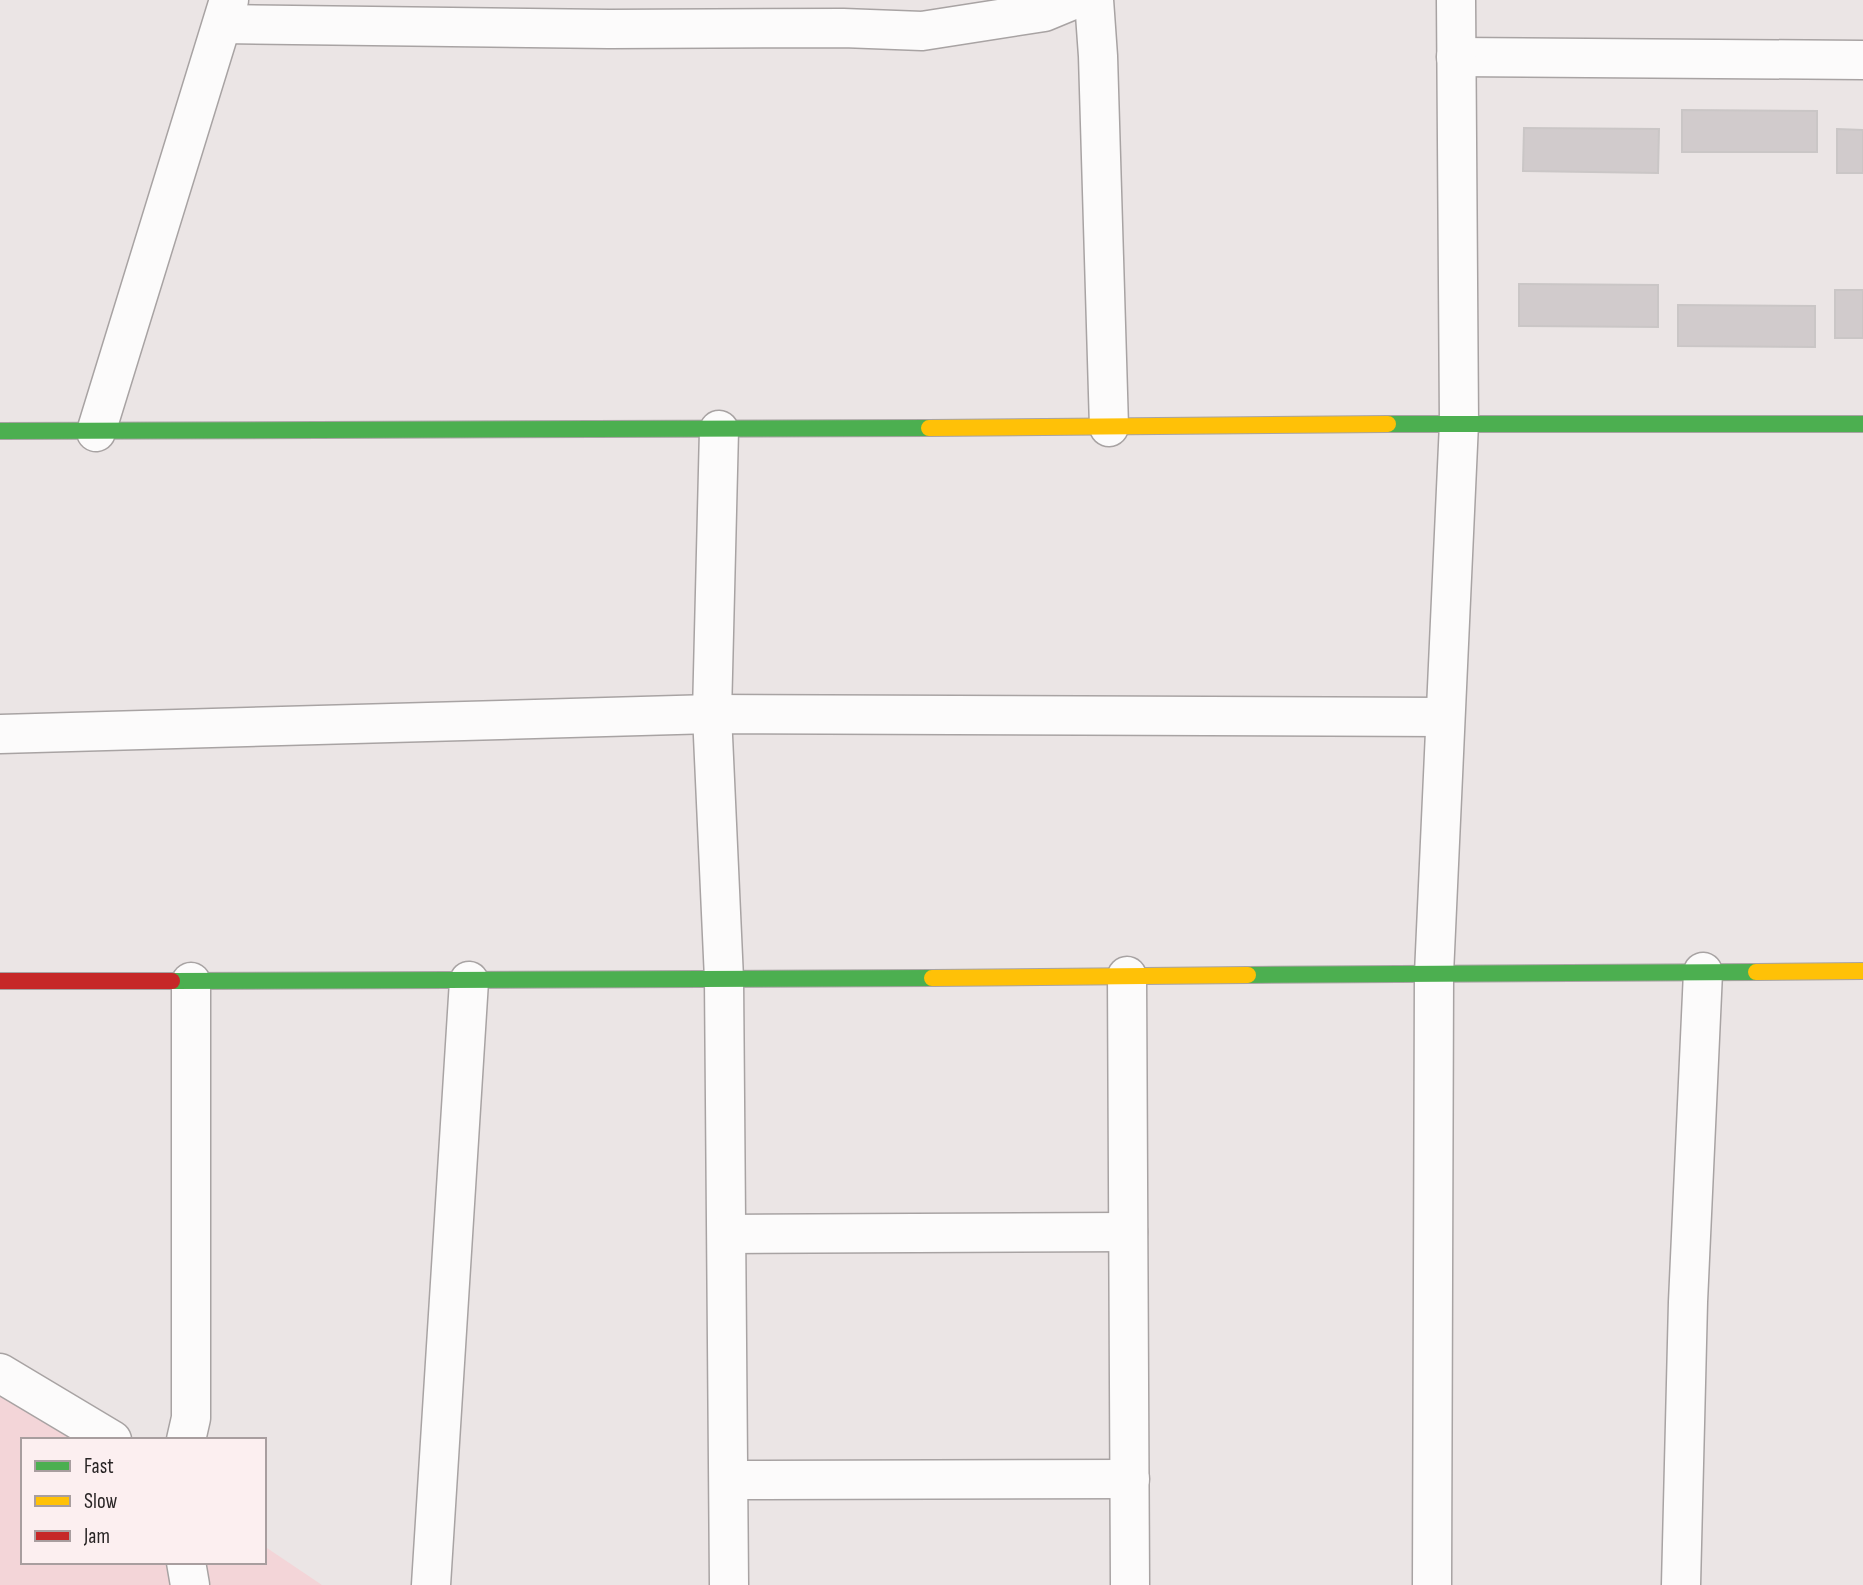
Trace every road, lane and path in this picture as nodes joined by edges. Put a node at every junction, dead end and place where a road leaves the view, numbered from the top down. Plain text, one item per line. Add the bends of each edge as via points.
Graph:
1 (1073, 0) edge
2 (1094, 0) edge
3 (1456, 0) edge
4 (226, 12) edge
5 (1456, 57) junction
6 (1863, 60) edge
7 (1459, 423) junction
8 (1863, 424) edge
9 (1109, 427) junction
10 (719, 430) junction
11 (0, 431) edge
12 (96, 432) junction
13 (712, 714) junction
14 (1445, 717) junction
15 (0, 734) edge
16 (1863, 971) edge
17 (1703, 972) junction
18 (1434, 974) junction
19 (1127, 976) junction
20 (724, 979) junction
21 (0, 981) edge
22 (469, 981) junction
23 (191, 982) junction
24 (1128, 1232) junction
25 (727, 1234) junction
26 (0, 1373) edge
27 (109, 1438) edge
28 (186, 1438) edge
29 (1130, 1479) junction
30 (729, 1480) junction
31 (186, 1564) edge
32 (190, 1585) edge
33 (431, 1585) edge
34 (729, 1585) edge
35 (1130, 1585) edge
36 (1432, 1585) edge
37 (1681, 1585) edge

1 - 4 street via 1044,12 922,31 609,29
2 - 9 street
3 - 5 street
4 - 12 street
5 - 6 street
5 - 7 street
7 - 8 street
7 - 9 street
7 - 14 street
9 - 10 street
10 - 12 street
10 - 13 street
11 - 12 street
13 - 14 street
13 - 15 street
13 - 20 street
14 - 18 street
16 - 17 street
17 - 18 street
17 - 37 street
18 - 19 street
18 - 36 street
19 - 20 street
19 - 24 street
20 - 22 street
20 - 25 street
21 - 23 street
22 - 23 street
22 - 33 street
23 - 28 street via 191,1418
24 - 25 street
24 - 29 street
25 - 30 street
26 - 27 street
29 - 30 street
29 - 35 street
30 - 34 street
31 - 32 street

